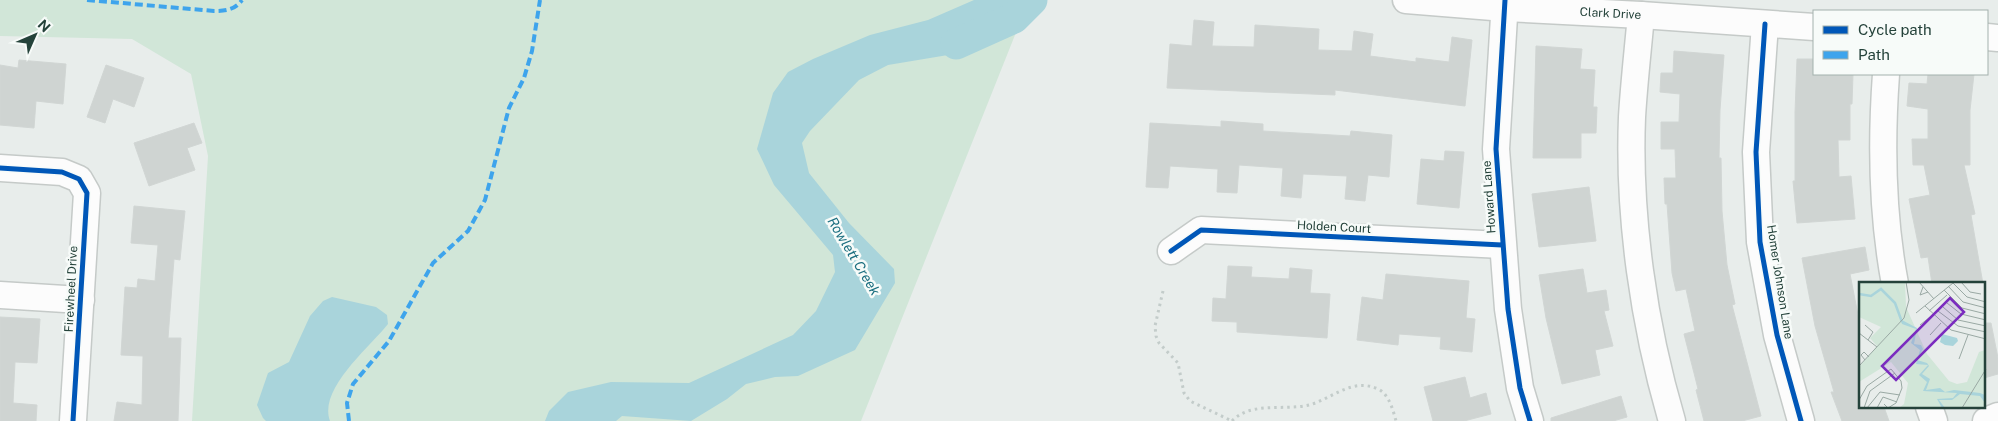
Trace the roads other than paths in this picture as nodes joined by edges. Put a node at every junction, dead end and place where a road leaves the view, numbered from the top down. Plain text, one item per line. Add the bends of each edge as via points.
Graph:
1 (1406, 0) edge
2 (1505, 4) edge
3 (1641, 15) junction
4 (1765, 24) junction
5 (1813, 27) edge
6 (1886, 75) edge
7 (0, 168) edge
8 (1502, 245) junction
9 (1171, 251) dead end
10 (1895, 282) edge
11 (0, 295) edge
12 (81, 300) junction
13 (1929, 408) edge
14 (1998, 416) edge
15 (73, 421) edge
16 (1530, 421) edge
17 (1672, 421) edge
18 (1801, 421) edge
19 (1934, 421) edge
20 (1986, 421) edge

1 - 2 street, Clark Drive
2 - 3 street, Clark Drive
2 - 8 street, Howard Lane via 1496,148
3 - 4 street, Clark Drive
3 - 17 street via 1632,116 1636,226 1651,334
4 - 5 street, Clark Drive
4 - 18 street, Homer Johnson Lane via 1756,152 1760,242 1777,335
6 - 10 street via 1884,183
7 - 12 street, Firewheel Drive via 62,172 79,179 87,193
8 - 9 street, Holden Court via 1201,230
8 - 16 street, Howard Lane via 1520,388
11 - 12 street
12 - 15 street, Firewheel Drive
13 - 19 street
14 - 20 street

